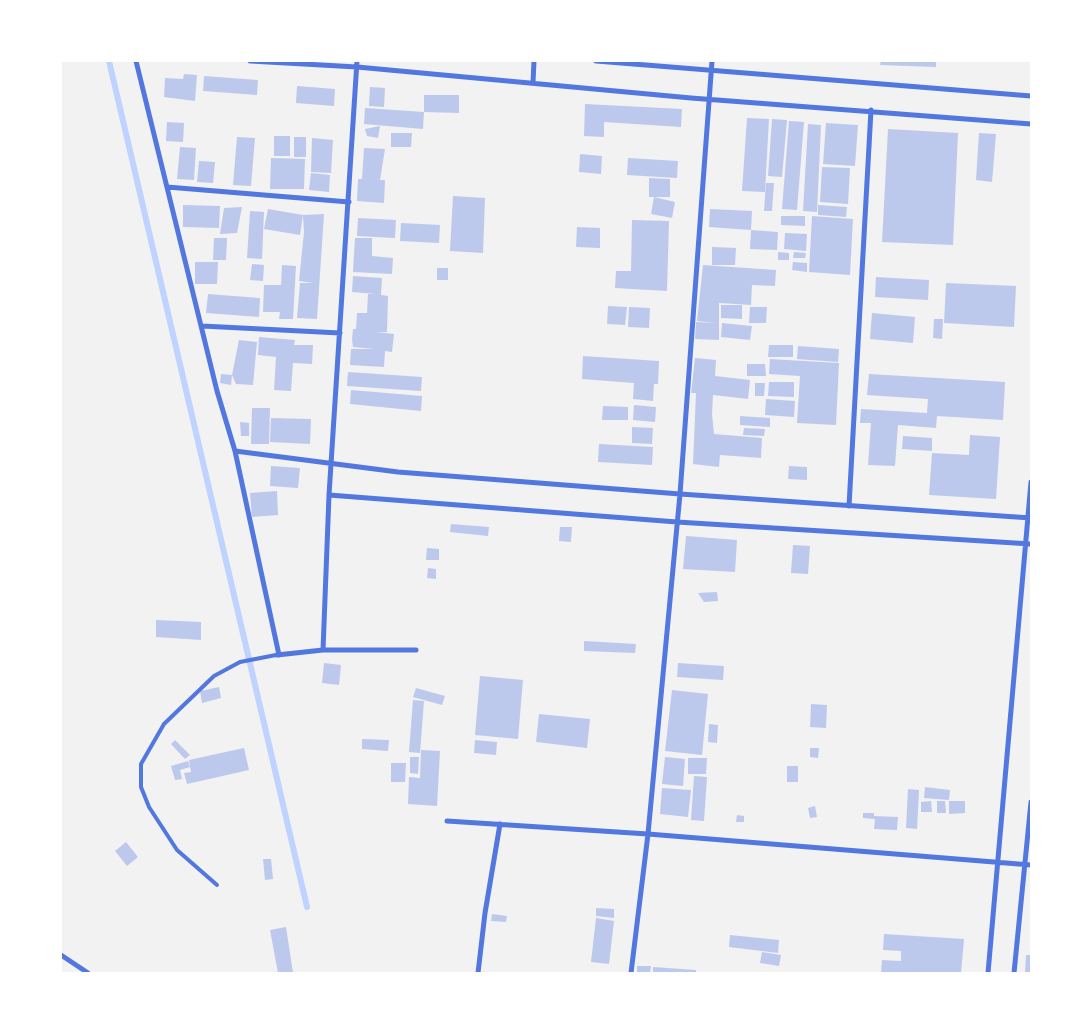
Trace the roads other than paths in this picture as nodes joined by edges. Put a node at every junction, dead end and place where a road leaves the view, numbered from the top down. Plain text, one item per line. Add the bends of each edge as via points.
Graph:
1 (136, 61) edge
2 (250, 61) edge
3 (534, 61) edge
4 (596, 61) edge
5 (712, 61) edge
6 (357, 64) edge
7 (711, 72) junction
8 (533, 83) junction
9 (1031, 96) edge
10 (710, 98) junction
11 (871, 110) junction
12 (1031, 124) edge
13 (167, 187) junction
14 (349, 202) junction
15 (202, 326) junction
16 (340, 333) junction
17 (236, 451) junction
18 (332, 465) junction
19 (1031, 482) edge
20 (680, 494) junction
21 (329, 495) junction
22 (849, 506) junction
23 (1029, 518) edge
24 (677, 522) junction
25 (1029, 544) edge
26 (323, 650) junction
27 (416, 650) dead end
28 (278, 655) junction
29 (1031, 802) edge
30 (447, 820) dead end
31 (500, 824) junction
32 (648, 834) junction
33 (996, 862) junction
34 (1028, 864) edge
35 (217, 885) dead end
36 (61, 955) edge
37 (88, 973) edge
38 (478, 973) edge
39 (631, 973) edge
40 (988, 973) edge
41 (1014, 973) edge

1 - 13 street
2 - 6 street
3 - 8 street
4 - 7 street
5 - 7 street
6 - 8 street
6 - 14 street
7 - 9 street
7 - 10 street
8 - 10 street
10 - 11 street
10 - 20 street
11 - 12 street
11 - 22 street
13 - 14 street
13 - 15 street
14 - 16 street
15 - 16 street
15 - 17 street via 217,392
16 - 18 street
17 - 18 street
17 - 28 street
18 - 20 street
18 - 21 street
19 - 23 street
20 - 22 street
20 - 24 street
21 - 24 street
21 - 26 street
22 - 23 street
23 - 25 street
24 - 25 street
24 - 32 street
25 - 33 street
26 - 27 street
26 - 28 street
28 - 35 lane via 240,662 214,676 164,724 141,764 142,787 149,807 177,850
29 - 34 street
30 - 31 street
31 - 32 street
31 - 38 street
32 - 33 street
32 - 39 street
33 - 34 street
33 - 40 street
34 - 41 street
36 - 37 street

